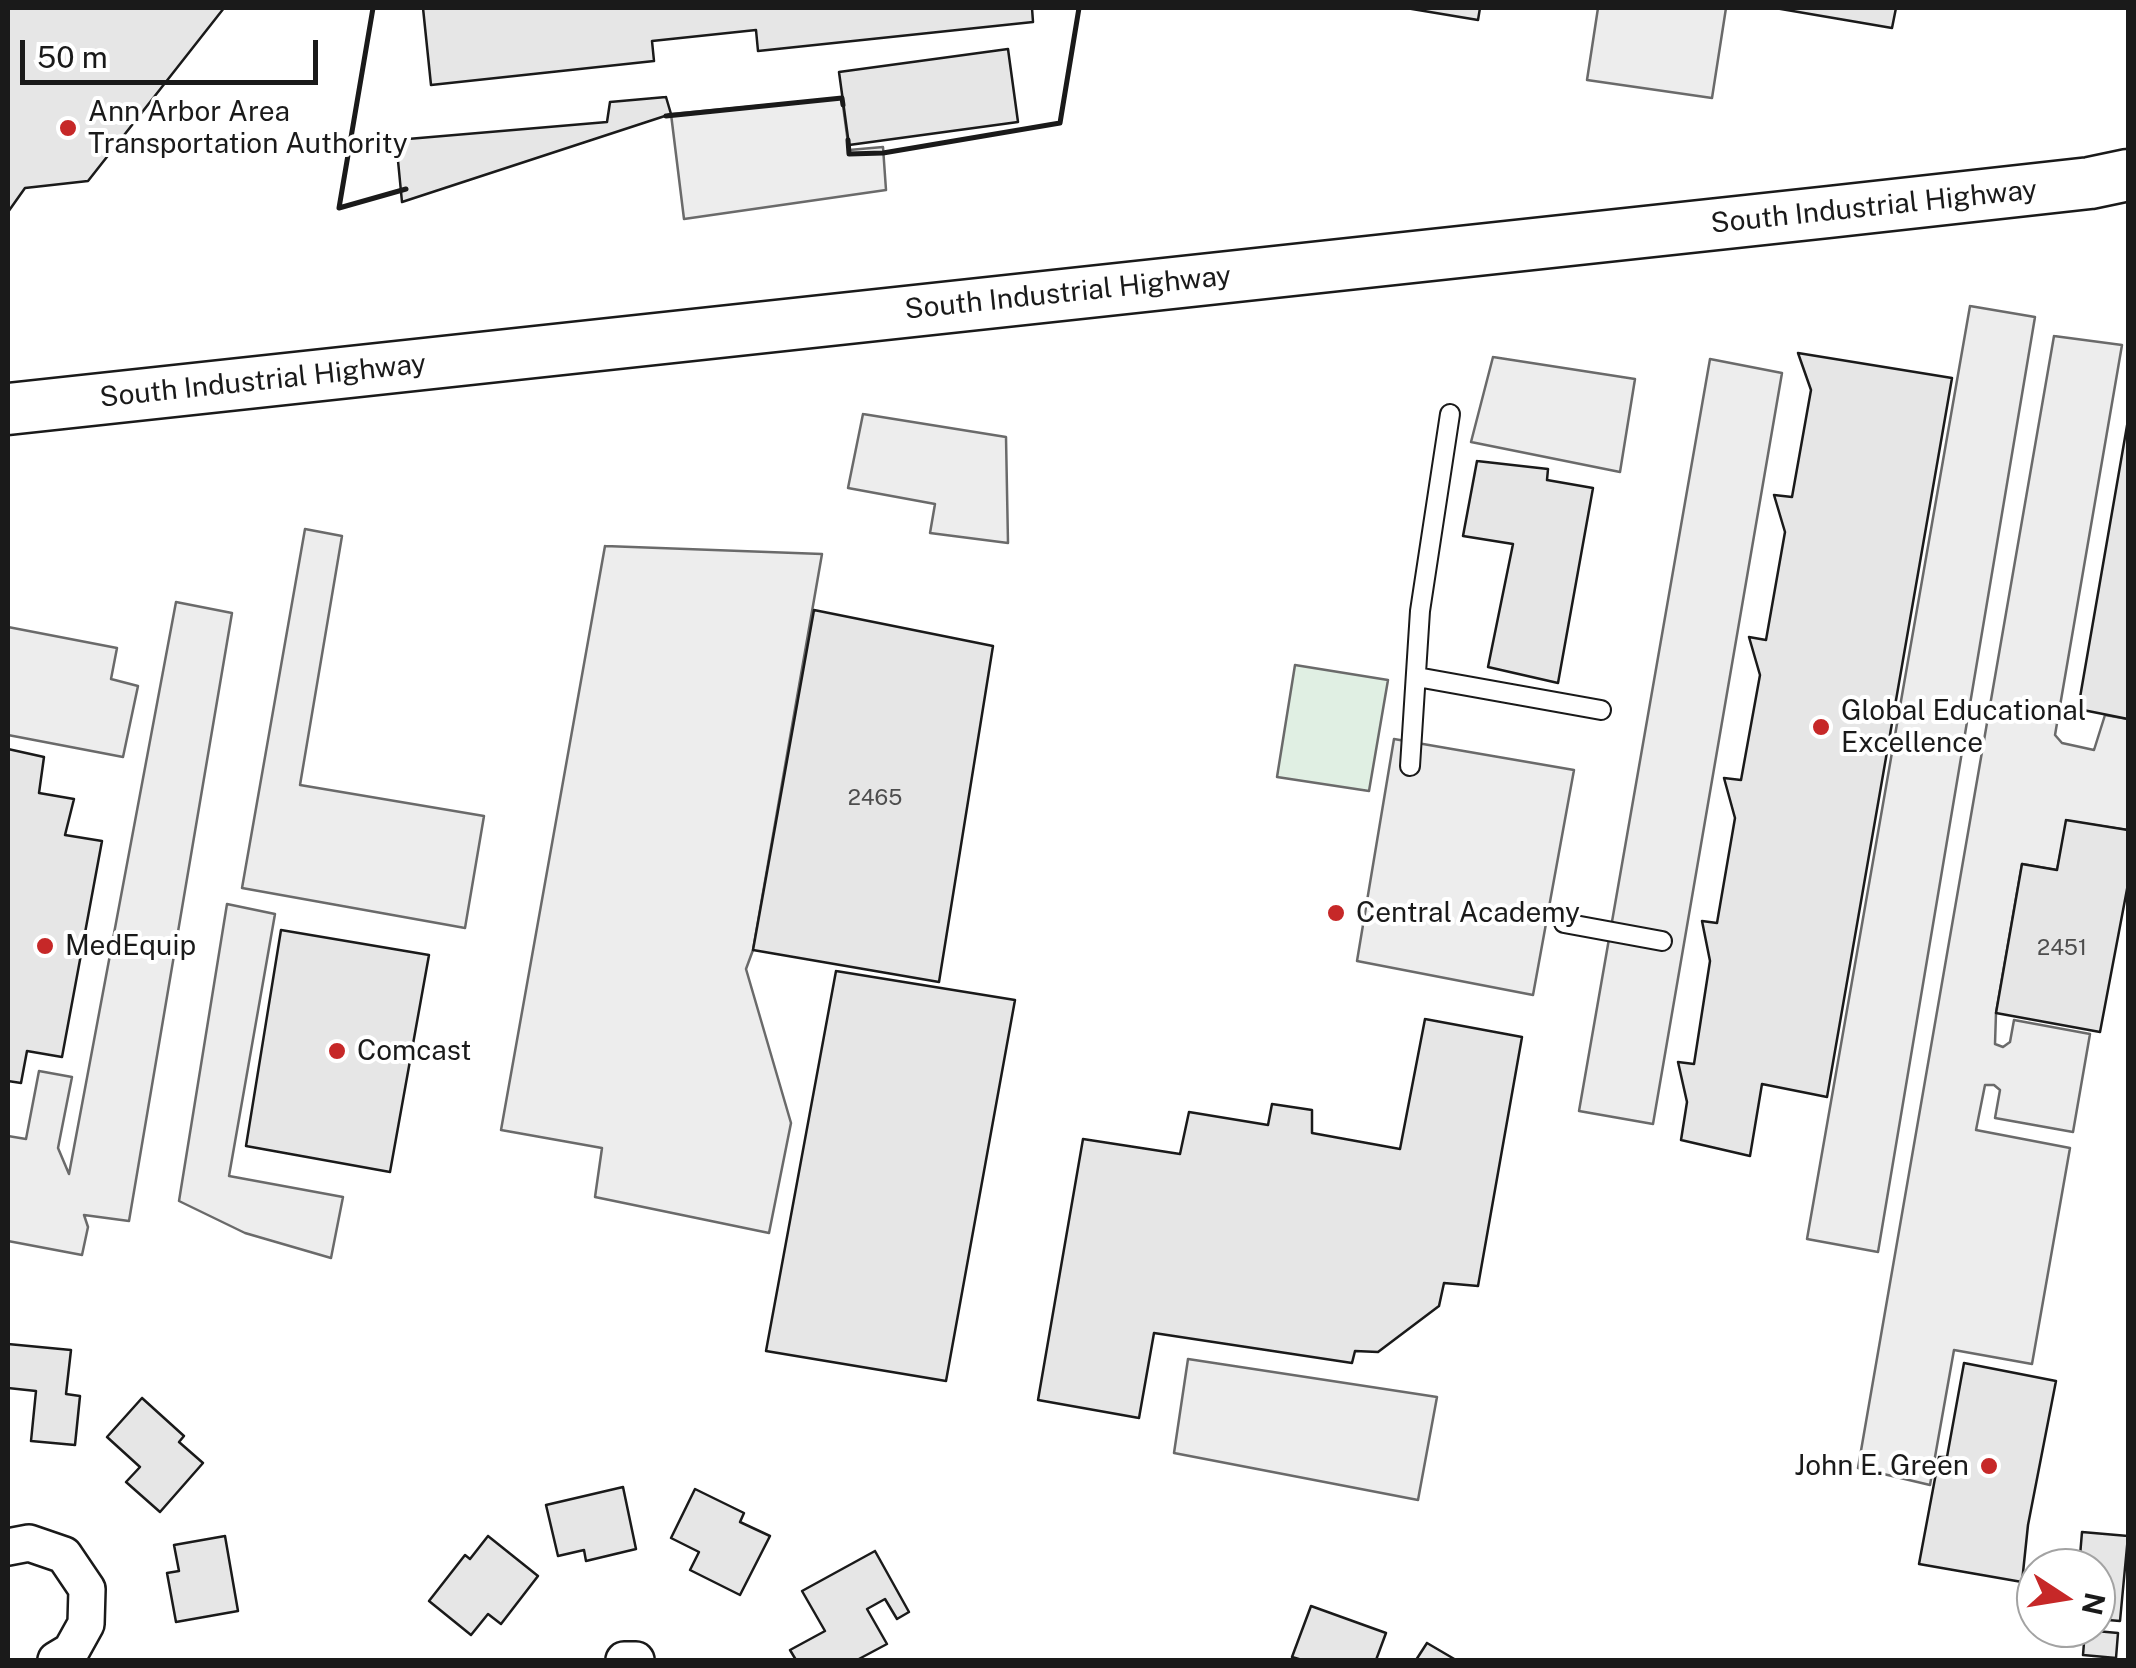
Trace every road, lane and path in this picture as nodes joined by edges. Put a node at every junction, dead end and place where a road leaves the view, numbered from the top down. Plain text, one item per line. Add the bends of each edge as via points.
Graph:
1 (2128, 175) edge
2 (8, 409) edge
3 (1450, 414) dead end
4 (1417, 677) junction
5 (1601, 710) dead end
6 (1410, 766) dead end
7 (1564, 923) dead end
8 (1662, 940) dead end
9 (8, 1547) edge
10 (56, 1660) edge
11 (624, 1660) edge
12 (636, 1660) edge

1 - 2 street, South Industrial Highway
3 - 4 lane via 1420,611
4 - 5 lane
4 - 6 lane
7 - 8 lane
9 - 10 street via 29,1543 64,1555 87,1589 86,1624 71,1651
11 - 12 street

